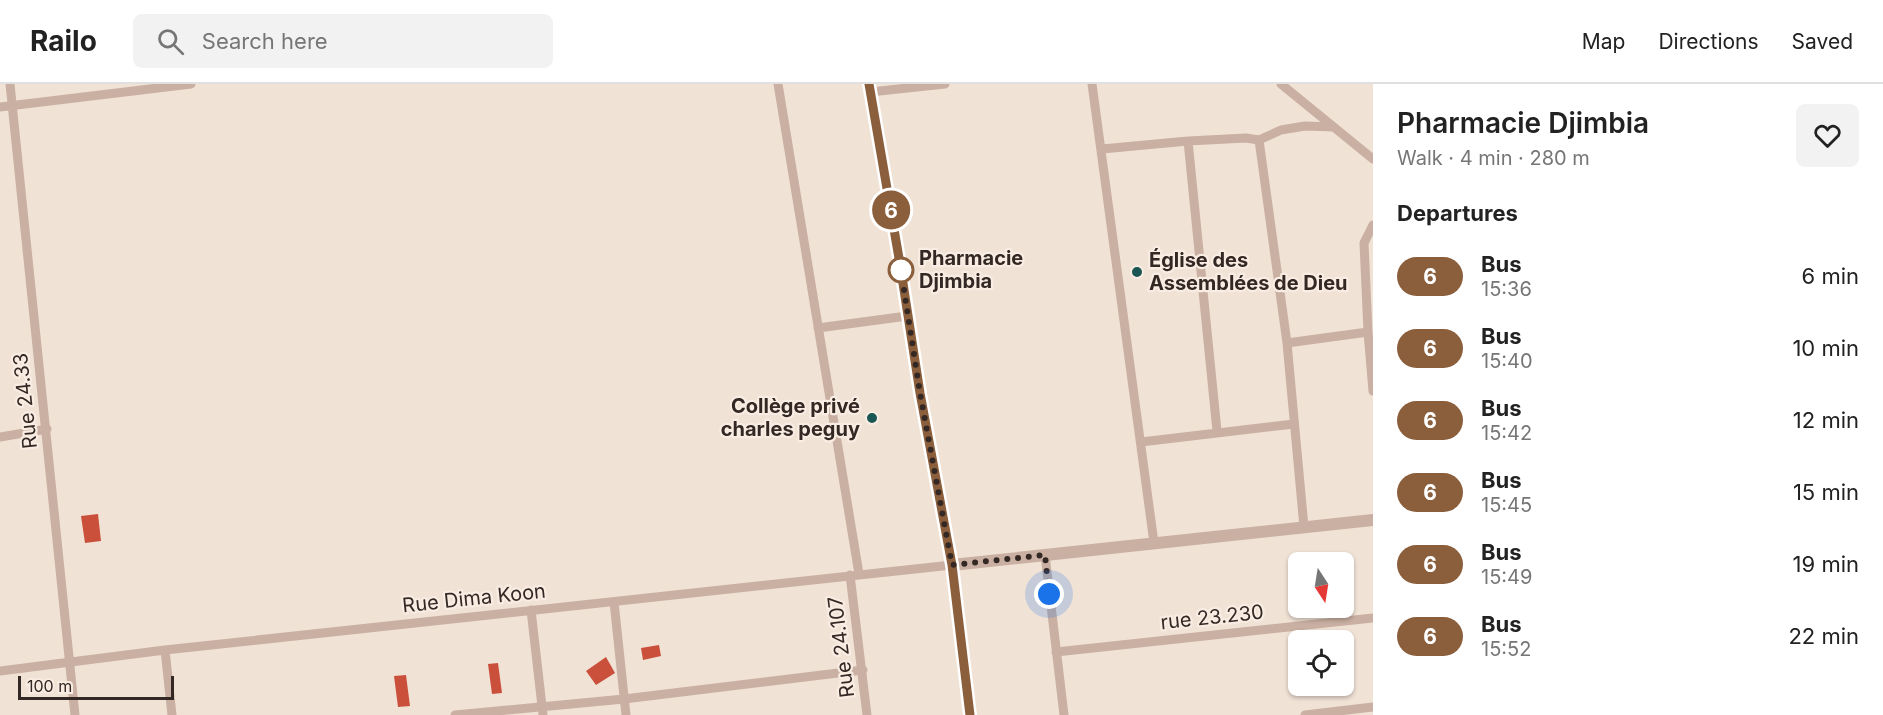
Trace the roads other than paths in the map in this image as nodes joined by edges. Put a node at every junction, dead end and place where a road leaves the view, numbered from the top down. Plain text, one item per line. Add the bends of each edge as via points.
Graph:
1 (10, 84) edge
2 (191, 84) edge
3 (777, 84) edge
4 (945, 84) edge
5 (1092, 84) edge
6 (1281, 84) edge
7 (869, 88) edge
8 (98, 89) edge
9 (12, 105) junction
10 (0, 107) edge
11 (1334, 127) junction
12 (1259, 140) junction
13 (1188, 141) junction
14 (1102, 149) junction
15 (1373, 159) edge
16 (1373, 225) edge
17 (907, 316) junction
18 (818, 328) junction
19 (1368, 332) junction
20 (1287, 343) junction
21 (1373, 391) edge
22 (1294, 424) junction
23 (46, 429) junction
24 (1217, 431) junction
25 (0, 437) edge
26 (1141, 442) junction
27 (1373, 520) edge
28 (1304, 528) junction
29 (1154, 543) junction
30 (1045, 555) junction
31 (952, 565) junction
32 (855, 574) junction
33 (614, 602) junction
34 (531, 610) junction
35 (1373, 618) edge
36 (165, 650) junction
37 (1056, 652) junction
38 (70, 663) junction
39 (863, 670) junction
40 (0, 671) edge
41 (624, 699) junction
42 (1373, 707) edge
43 (543, 711) edge
44 (75, 715) edge
45 (172, 715) edge
46 (455, 715) edge
47 (626, 715) edge
48 (867, 715) edge
49 (970, 715) edge
50 (1064, 715) edge
51 (1305, 715) edge

1 - 9 street, Rue 24.33
2 - 8 street
3 - 18 street, Rue 24.107
4 - 7 street
5 - 14 street
6 - 11 street
7 - 17 street
8 - 9 street
9 - 10 street
9 - 23 street, Rue 24.33
11 - 12 street via 1281,130
11 - 15 street
12 - 13 street
12 - 20 street
13 - 14 street
13 - 24 street
14 - 26 street
16 - 19 street via 1364,243
17 - 18 street
17 - 31 street
18 - 32 street, Rue 24.107
19 - 20 street
19 - 21 street
20 - 22 street
22 - 24 street
22 - 28 street
23 - 25 street
23 - 38 street, Rue 24.33
24 - 26 street
26 - 29 street
27 - 28 street
28 - 29 street
29 - 30 street
30 - 31 street
30 - 37 street
31 - 32 street, Rue Dima Koon
31 - 49 street
32 - 33 street, Rue Dima Koon
32 - 39 street, Rue 24.107
33 - 34 street, Rue Dima Koon
33 - 41 street
34 - 36 street, Rue Dima Koon
34 - 43 street
35 - 37 street, rue 23.230
36 - 38 street, Rue Dima Koon
36 - 45 street
37 - 50 street
38 - 40 street, Rue Dima Koon
38 - 44 street, Rue 24.33
39 - 41 street
39 - 48 street, Rue 24.107
41 - 43 street
41 - 47 street
42 - 51 street
43 - 46 street

